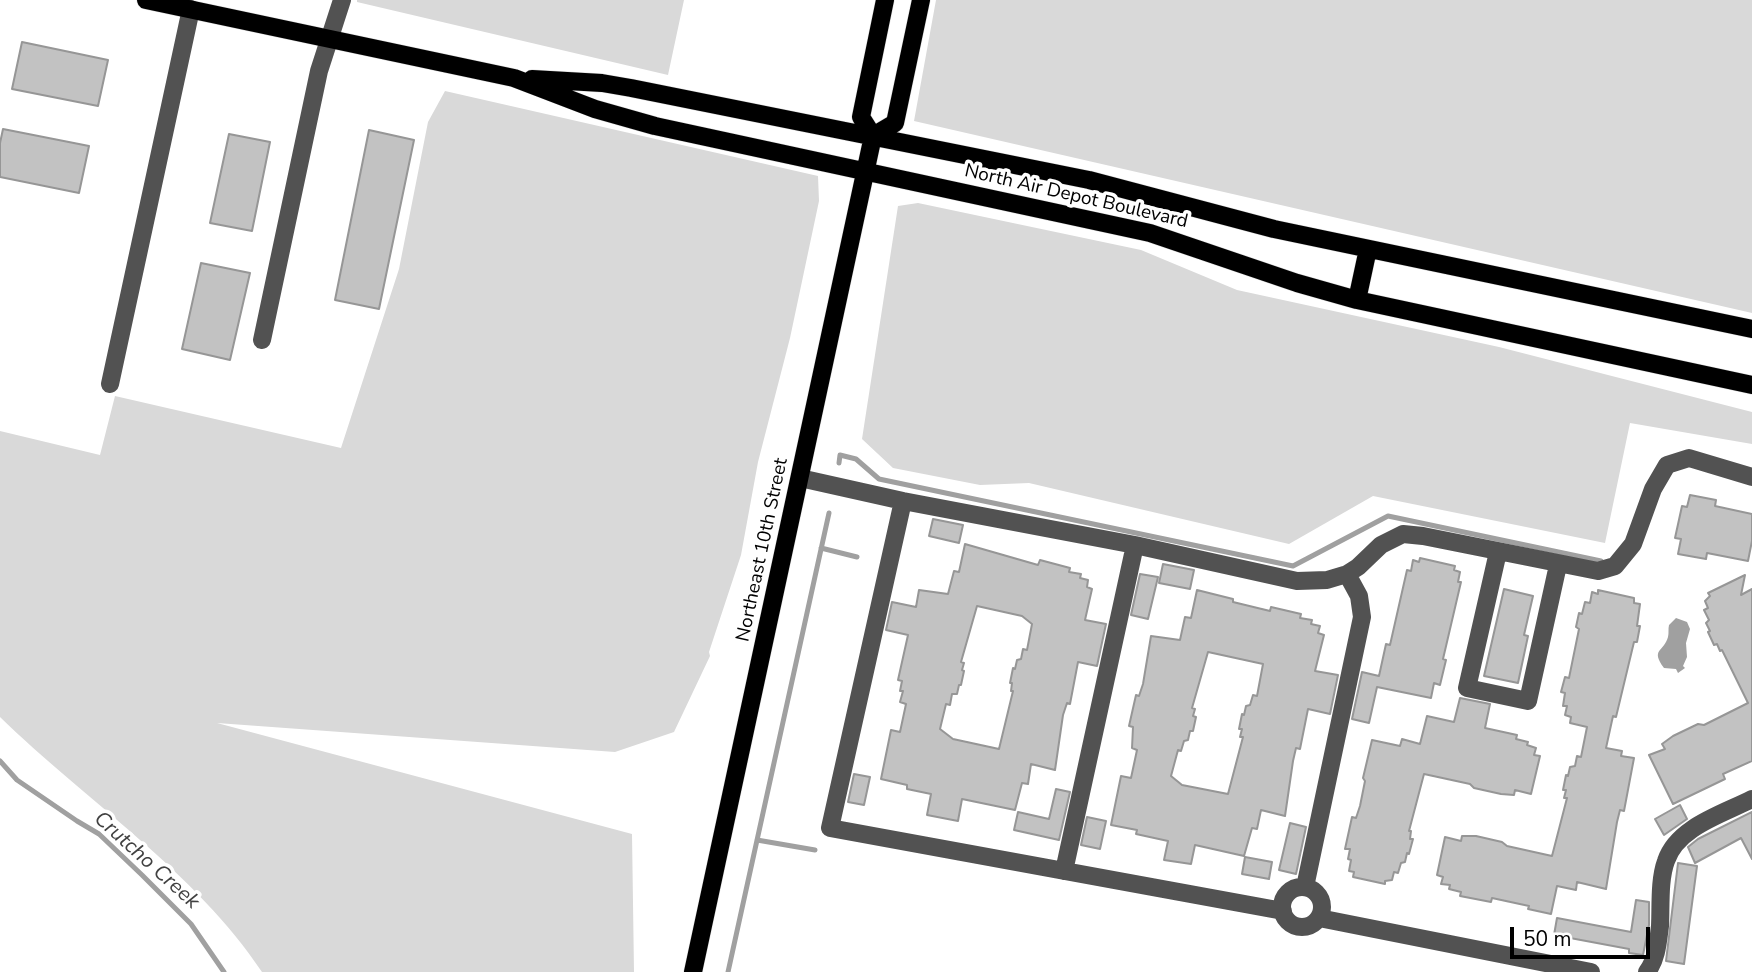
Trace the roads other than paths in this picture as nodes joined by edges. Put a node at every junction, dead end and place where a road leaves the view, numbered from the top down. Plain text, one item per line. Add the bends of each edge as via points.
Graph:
1 (146, 0) edge
2 (342, 0) edge
3 (886, 0) edge
4 (921, 0) edge
5 (191, 9) junction
6 (330, 39) junction
7 (514, 78) junction
8 (873, 136) junction
9 (865, 172) junction
10 (1368, 249) junction
11 (1357, 300) junction
12 (1752, 329) edge
13 (262, 340) dead end
14 (110, 384) dead end
15 (1752, 385) edge
16 (1752, 477) edge
17 (800, 478) junction
18 (903, 501) junction
19 (1135, 545) junction
20 (1498, 552) junction
21 (1558, 565) junction
22 (1347, 574) junction
23 (1752, 799) edge
24 (1065, 871) junction
25 (1305, 887) junction
26 (1283, 912) junction
27 (1318, 918) junction
28 (692, 972) edge
29 (1591, 972) edge
30 (1647, 972) edge

1 - 5 main road, North Air Depot Boulevard
2 - 6 street
3 - 8 main road, Northeast 10th Street via 861,117
4 - 8 main road via 895,123
5 - 6 main road, North Air Depot Boulevard
5 - 14 street
6 - 7 main road, North Air Depot Boulevard
6 - 13 street via 319,71
7 - 8 main road, North Air Depot Boulevard via 602,83
7 - 9 main road, North Air Depot Boulevard via 643,122
8 - 9 main road, Northeast 10th Street
8 - 10 main road, North Air Depot Boulevard via 1089,180 1234,220
9 - 11 main road, North Air Depot Boulevard via 1150,233
9 - 17 main road, Northeast 10th Street
10 - 11 main road
10 - 12 main road, North Air Depot Boulevard
11 - 15 main road, North Air Depot Boulevard
16 - 21 street via 1689,458 1667,465 1633,544 1615,566 1598,571
17 - 18 street
17 - 28 main road, Northeast 10th Street
18 - 19 street
18 - 24 street via 830,828
19 - 22 street via 1297,581
19 - 24 street
20 - 21 street
20 - 21 street via 1467,688 1528,701
20 - 22 street via 1403,534 1381,545
22 - 25 street via 1359,596 1362,617
23 - 30 street via 1700,825 1670,851 1658,943
24 - 26 street
25 - 26 street via 1286,894
25 - 27 street via 1320,897
26 - 27 street via 1297,926 1310,925
27 - 29 street

